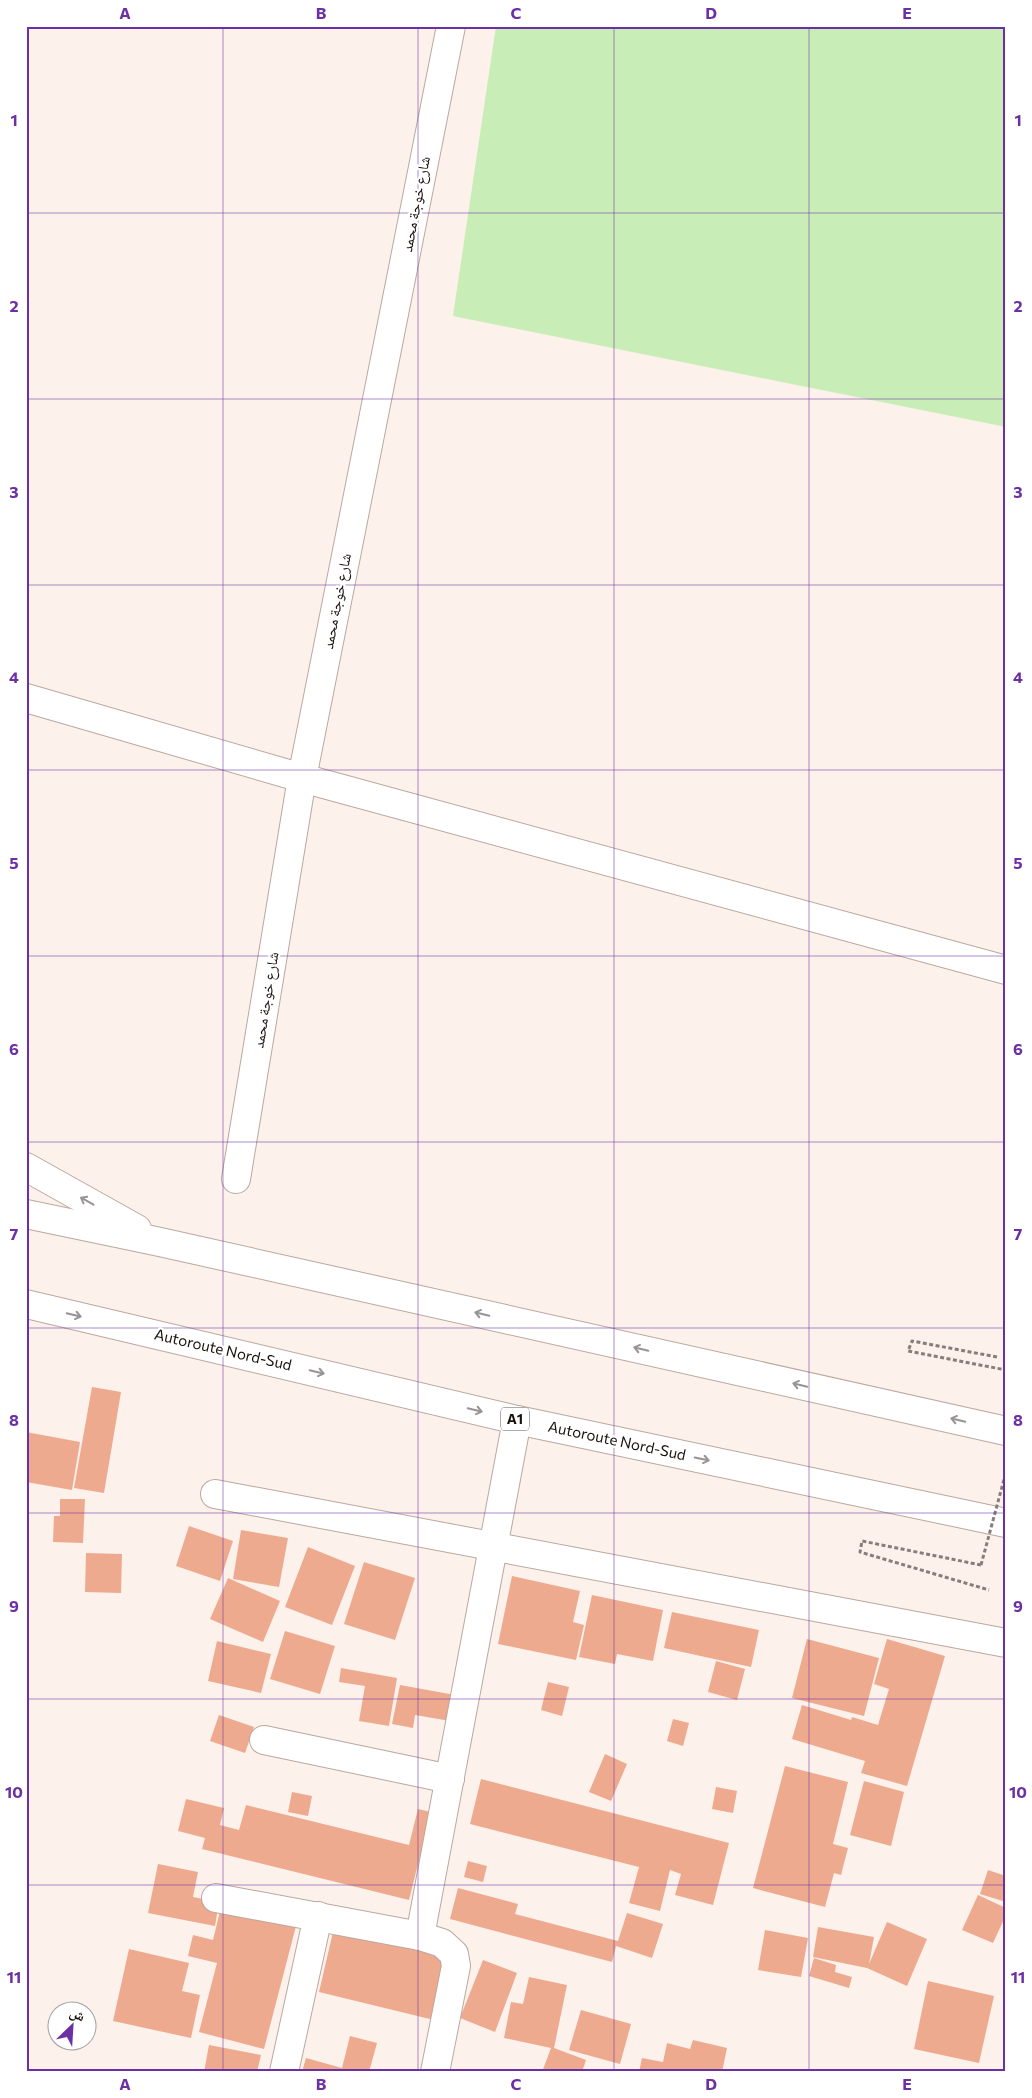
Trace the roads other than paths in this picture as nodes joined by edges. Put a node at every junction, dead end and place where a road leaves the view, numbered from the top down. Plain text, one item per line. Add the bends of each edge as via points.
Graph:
1 (451, 26) edge
2 (26, 698) edge
3 (302, 778) junction
4 (1006, 970) edge
5 (26, 1167) edge
6 (236, 1179) dead end
7 (26, 1214) edge
8 (160, 1242) junction
9 (26, 1304) edge
10 (517, 1420) junction
11 (1006, 1431) edge
12 (215, 1494) dead end
13 (1006, 1523) edge
14 (494, 1548) junction
15 (1006, 1643) edge
16 (264, 1740) dead end
17 (450, 1779) junction
18 (216, 1898) dead end
19 (318, 1916) junction
20 (420, 1936) junction
21 (284, 2072) edge
22 (435, 2072) edge

1 - 3 main road, شارع خوجة محمد
2 - 3 main road
3 - 4 main road
3 - 6 main road, شارع خوجة محمد
8 -> 5 main road
7 - 8 main road
11 -> 8 main road
9 -> 10 main road, Autoroute Nord-Sud / A1
10 -> 13 main road, Autoroute Nord-Sud / A1
10 - 14 main road
12 - 14 main road
14 - 15 main road
14 - 17 main road
16 - 17 main road
17 - 20 main road
18 - 19 main road
19 - 20 main road
19 - 21 main road
20 - 22 main road via 442,1943 454,1954 456,1966

